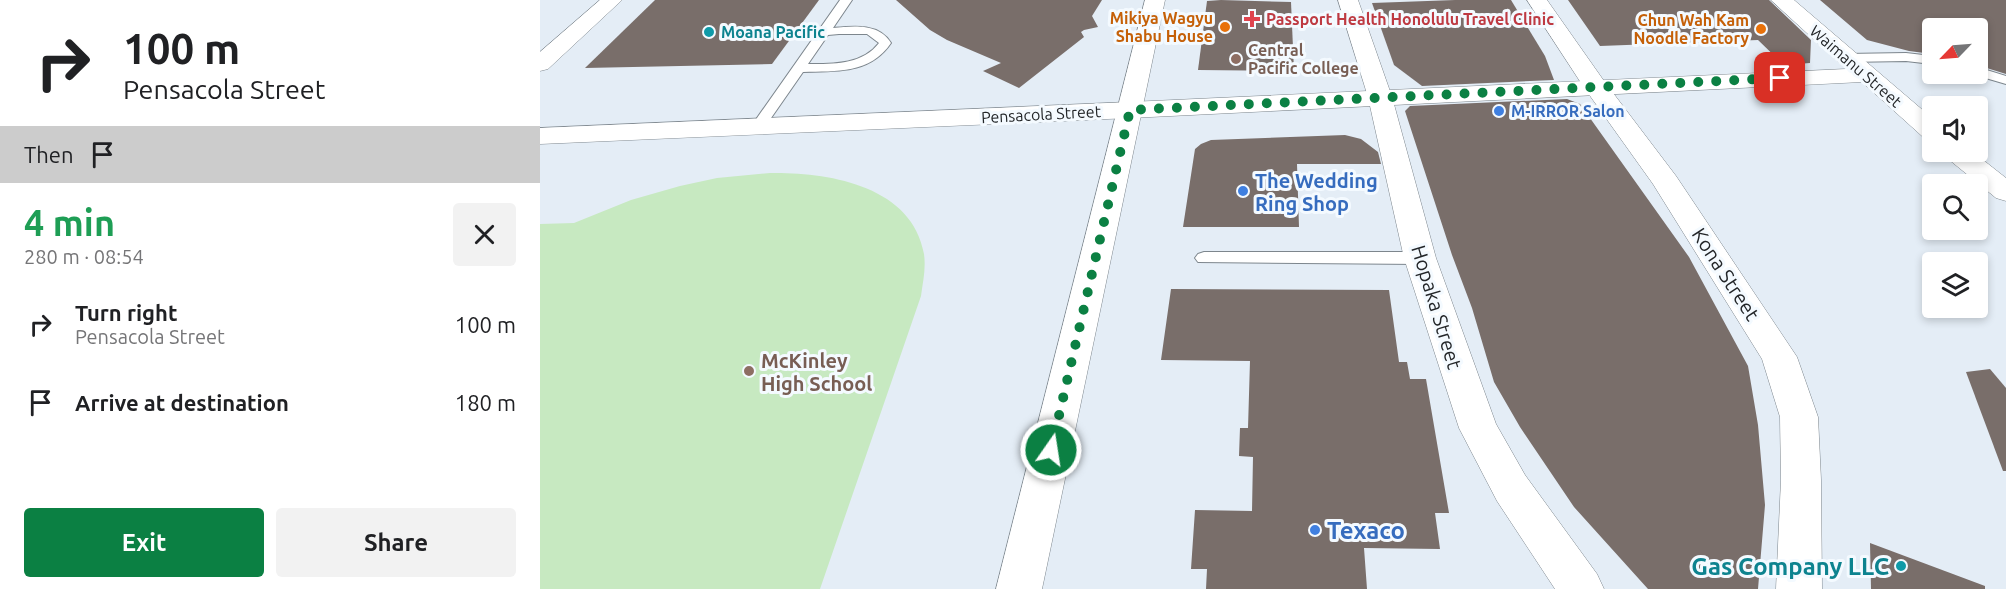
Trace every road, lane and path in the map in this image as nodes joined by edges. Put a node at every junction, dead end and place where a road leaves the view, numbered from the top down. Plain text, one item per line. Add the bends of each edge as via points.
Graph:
1 (612, 0) edge
2 (846, 0) edge
3 (1155, 0) edge
4 (1348, 0) edge
5 (1537, 0) edge
6 (1781, 0) edge
7 (823, 32) junction
8 (1846, 58) junction
9 (1922, 59) edge
10 (540, 64) edge
11 (798, 68) junction
12 (1988, 74) edge
13 (1865, 75) junction
14 (2006, 80) edge
15 (1595, 87) junction
16 (1380, 97) junction
17 (1130, 110) junction
18 (1922, 123) edge
19 (757, 128) junction
20 (540, 136) edge
21 (1969, 162) edge
22 (2006, 192) edge
23 (1204, 258) dead end
24 (1420, 258) junction
25 (1019, 589) edge
26 (1581, 589) edge
27 (1799, 589) edge

1 - 10 street
2 - 7 lane
3 - 17 street
4 - 16 street, Hopaka Street
5 - 15 street, Kona Street
6 - 8 street, Waimanu Street
7 - 11 lane
7 - 11 lane via 869,31 884,38 885,43 875,55 853,65
8 - 9 lane
8 - 13 street, Waimanu Street
11 - 19 lane
12 - 14 lane
13 - 15 street, Pensacola Street
13 - 18 street, Waimanu Street
15 - 16 street, Pensacola Street
15 - 27 street, Kona Street via 1665,182 1779,357 1799,417
16 - 17 street, Pensacola Street
16 - 24 street, Hopaka Street
17 - 19 street, Pensacola Street
17 - 25 street
19 - 20 street, Pensacola Street
21 - 22 street
23 - 24 lane
24 - 26 street, Hopaka Street via 1478,428 1511,488

